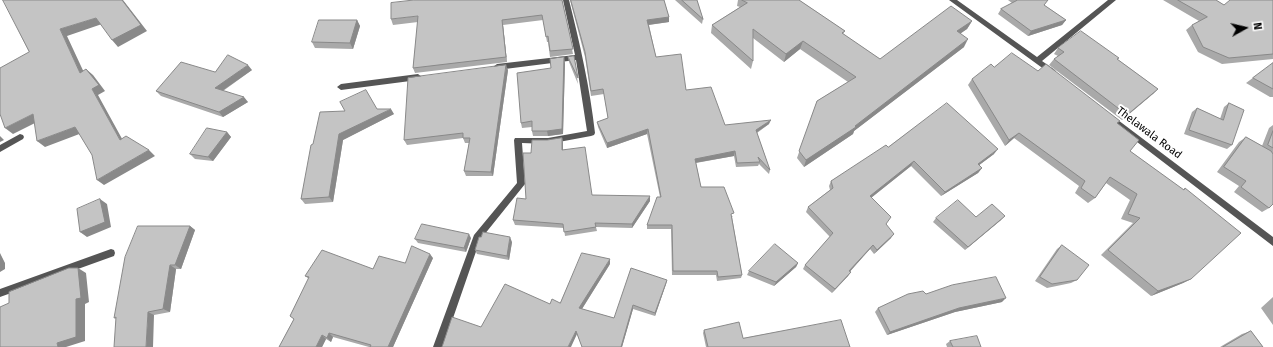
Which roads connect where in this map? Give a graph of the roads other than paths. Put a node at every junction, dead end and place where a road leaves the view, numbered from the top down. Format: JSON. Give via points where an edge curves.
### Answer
{"nodes":[{"id":1,"x":566,"y":0,"type":"edge"},
{"id":2,"x":952,"y":0,"type":"edge"},
{"id":3,"x":1113,"y":0,"type":"edge"},
{"id":4,"x":580,"y":57,"type":"junction"},
{"id":5,"x":1037,"y":61,"type":"junction"},
{"id":6,"x":487,"y":69,"type":"edge"},
{"id":7,"x":1056,"y":75,"type":"edge"},
{"id":8,"x":426,"y":76,"type":"edge"},
{"id":9,"x":341,"y":87,"type":"dead end"},
{"id":10,"x":1106,"y":113,"type":"edge"},
{"id":11,"x":20,"y":136,"type":"dead end"},
{"id":12,"x":0,"y":149,"type":"edge"},
{"id":13,"x":1273,"y":242,"type":"edge"},
{"id":14,"x":111,"y":253,"type":"dead end"},
{"id":15,"x":0,"y":293,"type":"edge"},
{"id":16,"x":438,"y":347,"type":"edge"}],
"edges":[{"from":1,"to":4,"type":"street"},
{"from":2,"to":5,"type":"street"},
{"from":3,"to":5,"type":"street"},
{"from":4,"to":6,"type":"street"},
{"from":4,"to":16,"type":"street","via":[[591,133],[548,141],[518,140],[521,184],[478,238]]},
{"from":5,"to":7,"type":"street"},
{"from":8,"to":9,"type":"street"},
{"from":10,"to":13,"type":"street","name":"Thelawala Road"},
{"from":11,"to":12,"type":"street"},
{"from":14,"to":15,"type":"street"}]}
